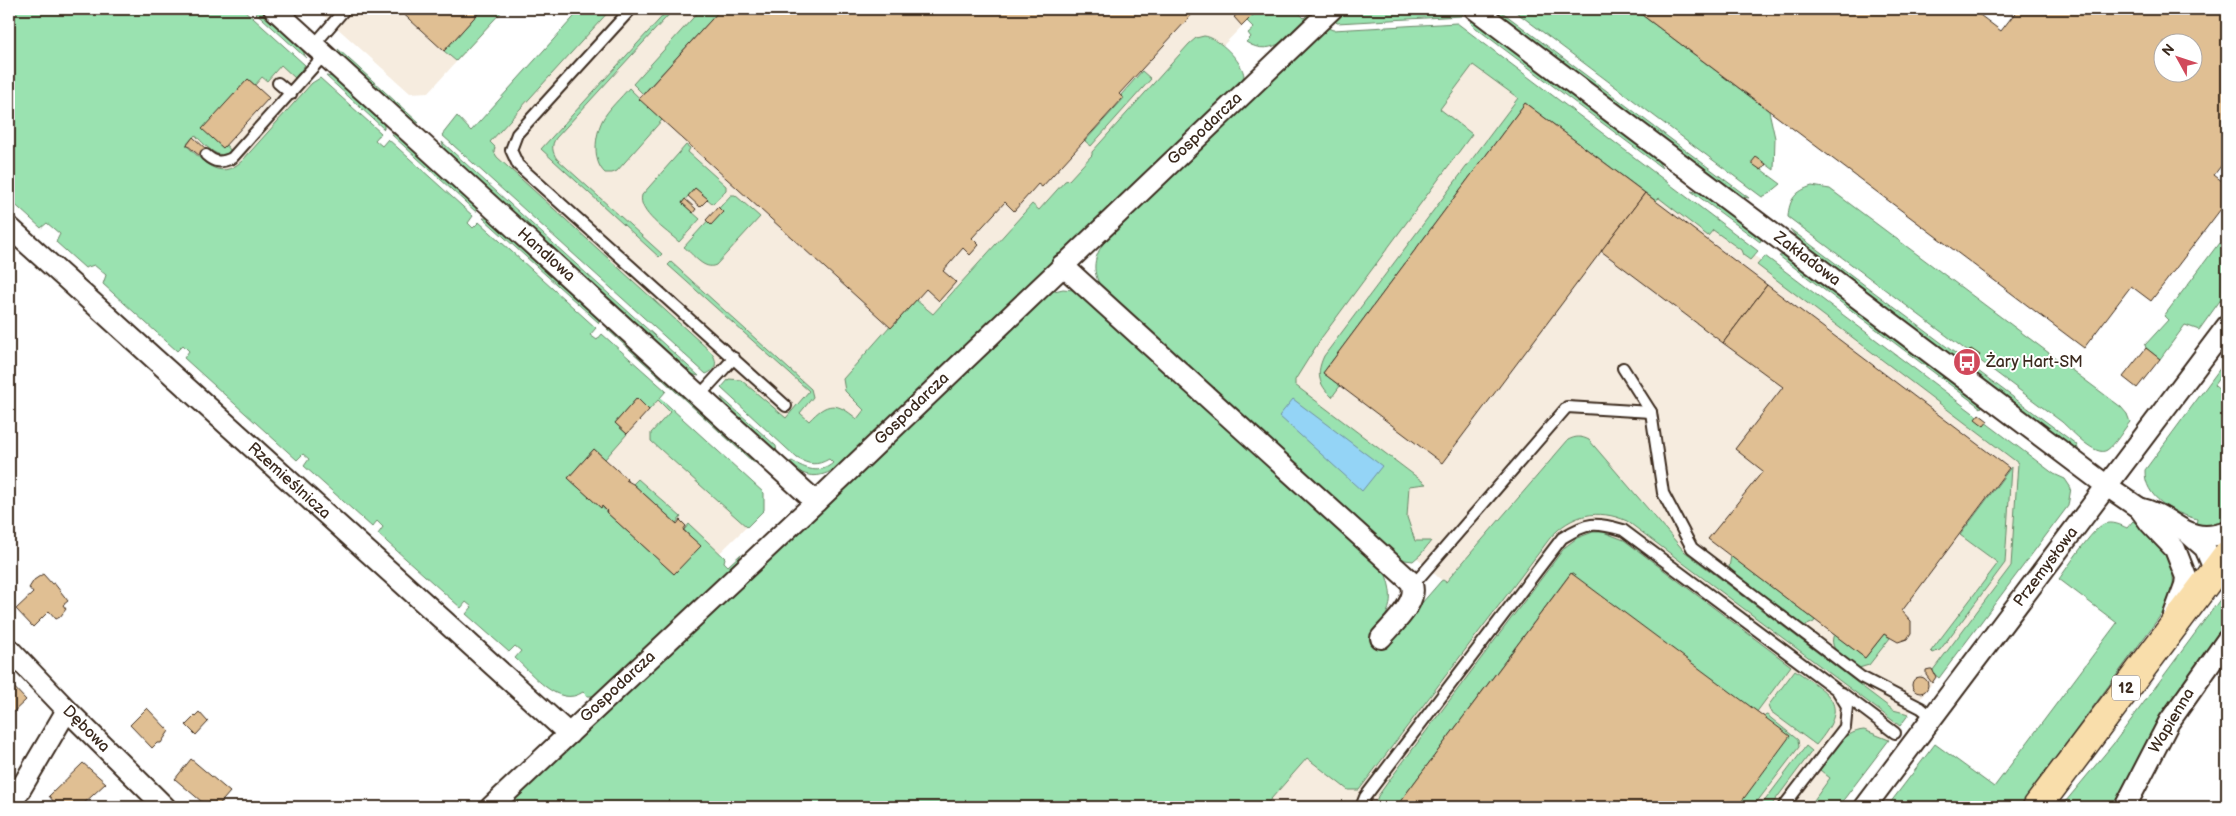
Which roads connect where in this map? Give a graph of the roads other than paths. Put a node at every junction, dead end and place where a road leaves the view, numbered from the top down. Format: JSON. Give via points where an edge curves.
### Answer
{"nodes":[{"id":1,"x":274,"y":9,"type":"edge"},
{"id":2,"x":345,"y":9,"type":"edge"},
{"id":3,"x":631,"y":9,"type":"edge"},
{"id":4,"x":1332,"y":9,"type":"edge"},
{"id":5,"x":1475,"y":9,"type":"edge"},
{"id":6,"x":320,"y":49,"type":"junction"},
{"id":7,"x":278,"y":83,"type":"dead end"},
{"id":8,"x":291,"y":94,"type":"junction"},
{"id":9,"x":206,"y":155,"type":"dead end"},
{"id":10,"x":9,"y":227,"type":"edge"},
{"id":11,"x":1062,"y":265,"type":"junction"},
{"id":12,"x":2227,"y":326,"type":"edge"},
{"id":13,"x":734,"y":358,"type":"junction"},
{"id":14,"x":1623,"y":368,"type":"dead end"},
{"id":15,"x":700,"y":396,"type":"junction"},
{"id":16,"x":786,"y":406,"type":"dead end"},
{"id":17,"x":1650,"y":412,"type":"junction"},
{"id":18,"x":2107,"y":486,"type":"junction"},
{"id":19,"x":816,"y":502,"type":"junction"},
{"id":20,"x":2139,"y":508,"type":"junction"},
{"id":21,"x":2227,"y":532,"type":"edge"},
{"id":22,"x":2189,"y":534,"type":"junction"},
{"id":23,"x":2174,"y":549,"type":"junction"},
{"id":24,"x":2221,"y":563,"type":"edge"},
{"id":25,"x":1413,"y":585,"type":"junction"},
{"id":26,"x":2166,"y":636,"type":"junction"},
{"id":27,"x":1381,"y":638,"type":"dead end"},
{"id":28,"x":2227,"y":640,"type":"edge"},
{"id":29,"x":9,"y":649,"type":"edge"},
{"id":30,"x":1837,"y":690,"type":"junction"},
{"id":31,"x":67,"y":710,"type":"junction"},
{"id":32,"x":1932,"y":718,"type":"junction"},
{"id":33,"x":1895,"y":733,"type":"dead end"},
{"id":34,"x":569,"y":734,"type":"junction"},
{"id":35,"x":10,"y":807,"type":"edge"},
{"id":36,"x":165,"y":807,"type":"edge"},
{"id":37,"x":491,"y":807,"type":"edge"},
{"id":38,"x":1361,"y":807,"type":"edge"},
{"id":39,"x":1783,"y":807,"type":"edge"},
{"id":40,"x":1865,"y":807,"type":"edge"},
{"id":41,"x":2037,"y":807,"type":"edge"},
{"id":42,"x":2125,"y":807,"type":"edge"}],
"edges":[{"from":1,"to":6,"type":"street","name":"Handlowa"},
{"from":2,"to":6,"type":"lane"},
{"from":3,"to":13,"type":"lane","via":[[517,134],[511,150],[518,165]]},
{"from":4,"to":11,"type":"street","name":"Gospodarcza"},
{"from":5,"to":18,"type":"street","name":"Zakładowa"},
{"from":6,"to":8,"type":"lane"},
{"from":6,"to":15,"type":"street","name":"Handlowa"},
{"from":7,"to":8,"type":"lane"},
{"from":8,"to":9,"type":"lane","via":[[232,158],[213,161]]},
{"from":10,"to":34,"type":"street","name":"Rzemieślnicza"},
{"from":11,"to":19,"type":"street","name":"Gospodarcza"},
{"from":11,"to":25,"type":"street"},
{"from":12,"to":18,"type":"street","name":"Przemysłowa"},
{"from":13,"to":15,"type":"lane"},
{"from":13,"to":16,"type":"lane"},
{"from":14,"to":17,"type":"lane"},
{"from":15,"to":19,"type":"street","name":"Handlowa"},
{"from":17,"to":25,"type":"lane","via":[[1567,407]]},
{"from":17,"to":32,"type":"lane","via":[[1664,493],[1692,548],[1861,677],[1921,708]]},
{"from":18,"to":20,"type":"street","name":"Zakładowa"},
{"from":18,"to":32,"type":"street","name":"Przemysłowa"},
{"from":19,"to":34,"type":"street","name":"Gospodarcza"},
{"from":20,"to":22,"type":"street","name":"Zakładowa","via":[[2156,514]]},
{"from":20,"to":23,"type":"street","name":"Zakładowa"},
{"from":21,"to":22,"type":"street","name":"Zakładowa","via":[[2210,536]]},
{"from":22,"to":24,"type":"street","name":"Zakładowa"},
{"from":23,"to":24,"type":"street","name":"Zakładowa","via":[[2195,564]]},
{"from":23,"to":26,"type":"street","name":"Zakładowa","via":[[2184,570],[2185,585]]},
{"from":24,"to":26,"type":"main road","number":"12"},
{"from":25,"to":27,"type":"street","via":[[1412,600]]},
{"from":26,"to":41,"type":"main road","number":"12"},
{"from":28,"to":42,"type":"street","name":"Wapienna","via":[[2169,722]]},
{"from":29,"to":31,"type":"street","name":"Dębowa"},
{"from":30,"to":33,"type":"lane"},
{"from":30,"to":38,"type":"lane","via":[[1623,530],[1601,524],[1582,526],[1562,538],[1365,797]]},
{"from":30,"to":39,"type":"lane","via":[[1847,706],[1845,727]]},
{"from":31,"to":35,"type":"street"},
{"from":31,"to":36,"type":"street","name":"Dębowa"},
{"from":32,"to":40,"type":"street","name":"Przemysłowa"},
{"from":34,"to":37,"type":"street","name":"Gospodarcza"}]}
